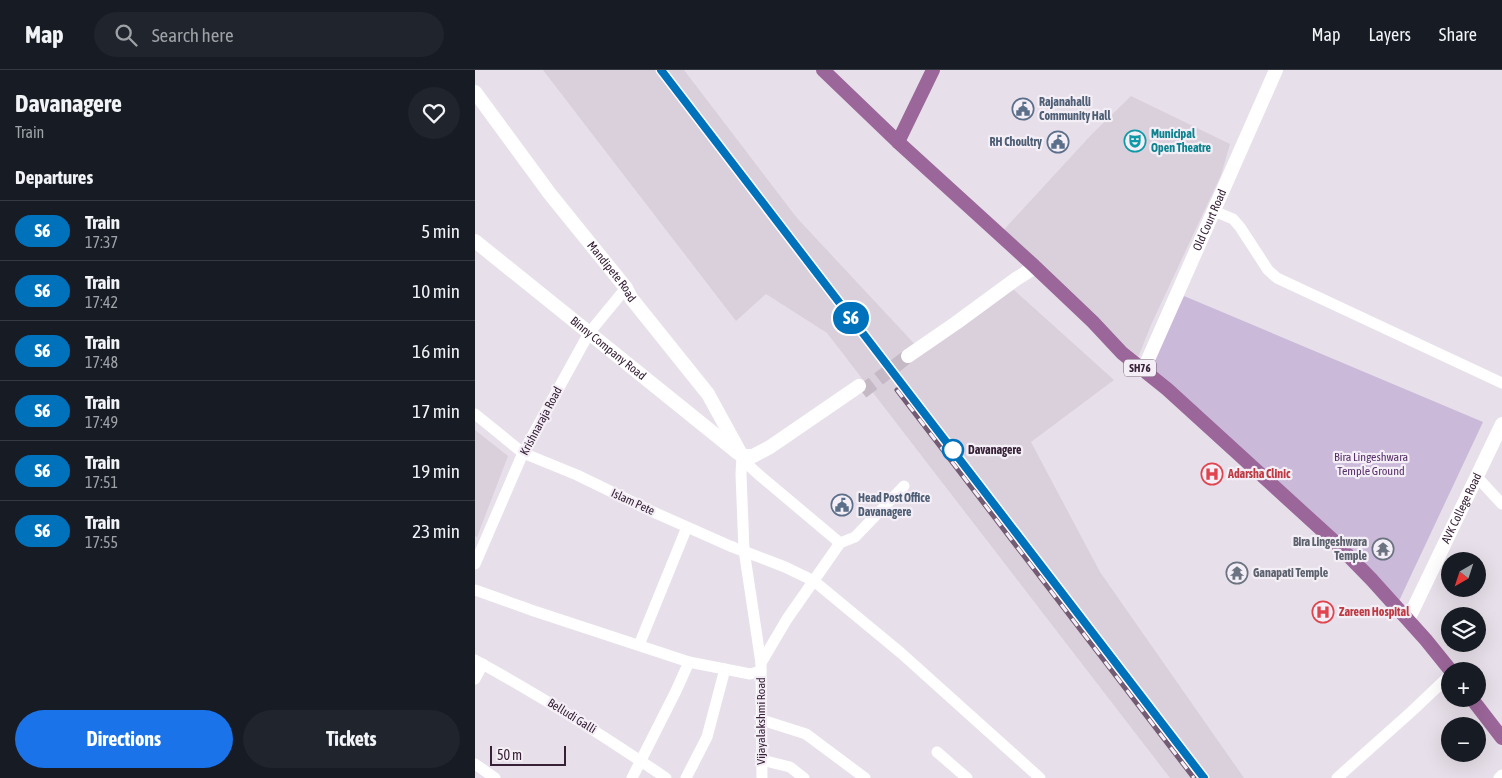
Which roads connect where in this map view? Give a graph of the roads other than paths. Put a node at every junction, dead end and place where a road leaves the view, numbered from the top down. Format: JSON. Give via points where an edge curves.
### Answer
{"nodes":[{"id":1,"x":823,"y":70,"type":"edge"},
{"id":2,"x":933,"y":70,"type":"edge"},
{"id":3,"x":1276,"y":70,"type":"edge"},
{"id":4,"x":475,"y":92,"type":"edge"},
{"id":5,"x":898,"y":142,"type":"junction"},
{"id":6,"x":1213,"y":211,"type":"junction"},
{"id":7,"x":475,"y":241,"type":"edge"},
{"id":8,"x":1034,"y":266,"type":"junction"},
{"id":9,"x":626,"y":288,"type":"junction"},
{"id":10,"x":589,"y":333,"type":"junction"},
{"id":11,"x":907,"y":354,"type":"tunnel mouth"},
{"id":12,"x":1143,"y":371,"type":"junction"},
{"id":13,"x":1502,"y":383,"type":"edge"},
{"id":14,"x":860,"y":389,"type":"tunnel mouth"},
{"id":15,"x":475,"y":414,"type":"edge"},
{"id":16,"x":1502,"y":424,"type":"edge"},
{"id":17,"x":523,"y":452,"type":"junction"},
{"id":18,"x":744,"y":459,"type":"junction"},
{"id":19,"x":1477,"y":477,"type":"junction"},
{"id":20,"x":904,"y":486,"type":"dead end"},
{"id":21,"x":1502,"y":504,"type":"edge"},
{"id":22,"x":687,"y":527,"type":"junction"},
{"id":23,"x":840,"y":543,"type":"junction"},
{"id":24,"x":744,"y":550,"type":"junction"},
{"id":25,"x":475,"y":564,"type":"edge"},
{"id":26,"x":814,"y":581,"type":"junction"},
{"id":27,"x":475,"y":590,"type":"edge"},
{"id":28,"x":1408,"y":620,"type":"junction"},
{"id":29,"x":639,"y":645,"type":"junction"},
{"id":30,"x":479,"y":662,"type":"edge"},
{"id":31,"x":689,"y":662,"type":"junction"},
{"id":32,"x":1441,"y":662,"type":"edge"},
{"id":33,"x":761,"y":667,"type":"junction"},
{"id":34,"x":725,"y":669,"type":"junction"},
{"id":35,"x":475,"y":679,"type":"edge"},
{"id":36,"x":1441,"y":682,"type":"edge"},
{"id":37,"x":1478,"y":707,"type":"edge"},
{"id":38,"x":762,"y":720,"type":"junction"},
{"id":39,"x":1502,"y":738,"type":"edge"},
{"id":40,"x":937,"y":752,"type":"dead end"},
{"id":41,"x":762,"y":760,"type":"junction"},
{"id":42,"x":641,"y":761,"type":"junction"},
{"id":43,"x":475,"y":764,"type":"edge"},
{"id":44,"x":1502,"y":776,"type":"edge"},
{"id":45,"x":495,"y":778,"type":"edge"},
{"id":46,"x":632,"y":778,"type":"edge"},
{"id":47,"x":666,"y":778,"type":"edge"},
{"id":48,"x":686,"y":778,"type":"edge"},
{"id":49,"x":762,"y":778,"type":"edge"},
{"id":50,"x":804,"y":778,"type":"edge"},
{"id":51,"x":865,"y":778,"type":"edge"},
{"id":52,"x":967,"y":778,"type":"edge"},
{"id":53,"x":1040,"y":778,"type":"edge"},
{"id":54,"x":1337,"y":778,"type":"edge"},
{"id":55,"x":1499,"y":778,"type":"edge"}],
"edges":[{"from":1,"to":5,"type":"main road","number":"SH76"},
{"from":2,"to":5,"type":"main road"},
{"from":3,"to":6,"type":"main road","name":"Old Court Road"},
{"from":4,"to":9,"type":"main road","name":"Mandipete Road","via":[[550,194]]},
{"from":5,"to":8,"type":"main road","number":"SH76"},
{"from":6,"to":12,"type":"main road","name":"Old Court Road"},
{"from":6,"to":13,"type":"street","via":[[1233,219],[1277,278]]},
{"from":7,"to":10,"type":"main road","name":"Binny Company Road"},
{"from":8,"to":11,"type":"main road","via":[[1012,276]]},
{"from":8,"to":12,"type":"main road","number":"SH76"},
{"from":9,"to":10,"type":"street","name":"Krishnaraja Road"},
{"from":9,"to":18,"type":"main road","name":"Mandipete Road","via":[[708,394]]},
{"from":10,"to":17,"type":"street","name":"Krishnaraja Road"},
{"from":10,"to":18,"type":"main road","name":"Binny Company Road"},
{"from":12,"to":28,"type":"main road","number":"SH76","via":[[1335,542]]},
{"from":14,"to":18,"type":"main road","via":[[770,447]]},
{"from":15,"to":17,"type":"street","name":"Islam Pete"},
{"from":16,"to":19,"type":"main road","name":"AVK College Road"},
{"from":17,"to":22,"type":"street","name":"Islam Pete"},
{"from":17,"to":25,"type":"street","name":"Krishnaraja Road"},
{"from":18,"to":23,"type":"street"},
{"from":18,"to":24,"type":"street","name":"Vijayalakshmi Road","via":[[741,474]]},
{"from":19,"to":21,"type":"street"},
{"from":19,"to":28,"type":"main road","name":"AVK College Road"},
{"from":20,"to":23,"type":"street","via":[[855,537]]},
{"from":22,"to":24,"type":"street","name":"Islam Pete"},
{"from":22,"to":29,"type":"street"},
{"from":23,"to":26,"type":"street"},
{"from":24,"to":26,"type":"street","name":"Islam Pete"},
{"from":24,"to":33,"type":"street","name":"Vijayalakshmi Road"},
{"from":26,"to":33,"type":"street","via":[[787,619]]},
{"from":26,"to":53,"type":"street","name":"Islam Pete","via":[[901,653]]},
{"from":27,"to":29,"type":"street"},
{"from":28,"to":32,"type":"main road","number":"SH76"},
{"from":29,"to":31,"type":"street"},
{"from":30,"to":35,"type":"street"},
{"from":30,"to":42,"type":"street","name":"Belludi Galli","via":[[520,684]]},
{"from":31,"to":34,"type":"street"},
{"from":31,"to":42,"type":"street"},
{"from":33,"to":34,"type":"street","via":[[750,674]]},
{"from":33,"to":38,"type":"street","name":"Vijayalakshmi Road"},
{"from":34,"to":48,"type":"street","via":[[707,737]]},
{"from":36,"to":54,"type":"street"},
{"from":37,"to":39,"type":"main road"},
{"from":38,"to":41,"type":"street","name":"Vijayalakshmi Road"},
{"from":38,"to":51,"type":"street","via":[[806,734]]},
{"from":40,"to":52,"type":"street"},
{"from":41,"to":49,"type":"street","name":"Vijayalakshmi Road"},
{"from":41,"to":50,"type":"street","via":[[789,767]]},
{"from":42,"to":46,"type":"street"},
{"from":42,"to":47,"type":"street","name":"Belludi Galli"},
{"from":43,"to":45,"type":"street"},
{"from":44,"to":55,"type":"street"}]}
